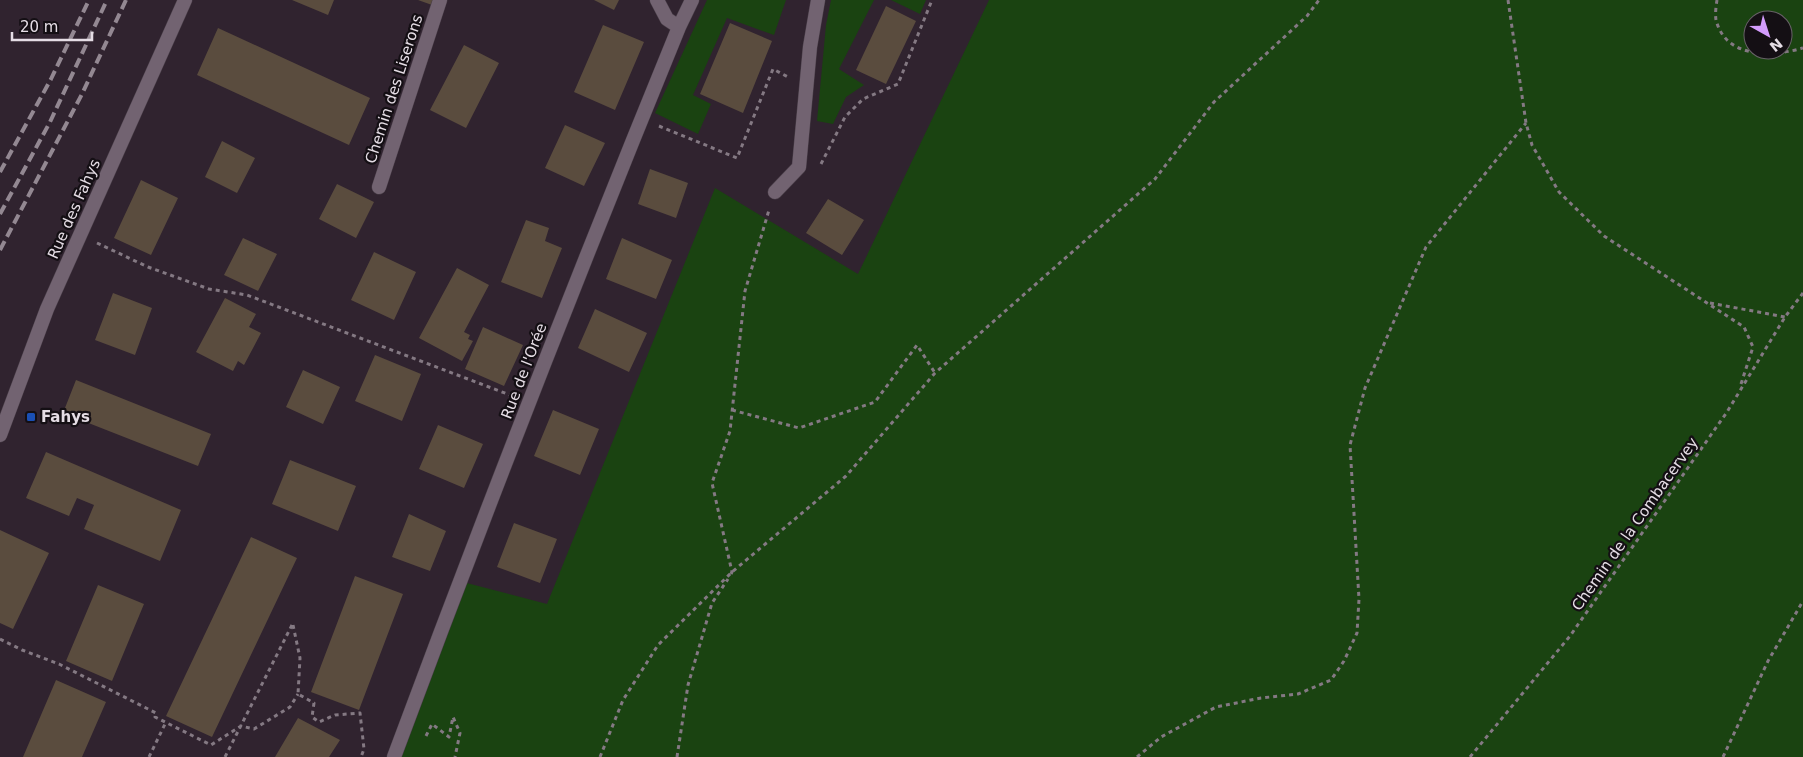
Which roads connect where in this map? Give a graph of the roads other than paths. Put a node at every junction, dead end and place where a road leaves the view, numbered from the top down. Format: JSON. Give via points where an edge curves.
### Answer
{"nodes":[{"id":1,"x":185,"y":0,"type":"edge"},
{"id":2,"x":440,"y":0,"type":"edge"},
{"id":3,"x":657,"y":0,"type":"edge"},
{"id":4,"x":692,"y":0,"type":"edge"},
{"id":5,"x":818,"y":0,"type":"edge"},
{"id":6,"x":679,"y":27,"type":"junction"},
{"id":7,"x":379,"y":187,"type":"dead end"},
{"id":8,"x":774,"y":192,"type":"road end"},
{"id":9,"x":0,"y":435,"type":"edge"},
{"id":10,"x":394,"y":757,"type":"edge"}],
"edges":[{"from":1,"to":9,"type":"street","name":"Rue des Fahys","via":[[54,293]]},
{"from":2,"to":7,"type":"street","name":"Chemin des Liserons"},
{"from":3,"to":6,"type":"street","via":[[667,19]]},
{"from":4,"to":6,"type":"street","name":"Rue de l'Orée"},
{"from":5,"to":8,"type":"street","via":[[810,47],[799,167]]},
{"from":6,"to":10,"type":"street","name":"Rue de l'Orée","via":[[459,581]]}]}
